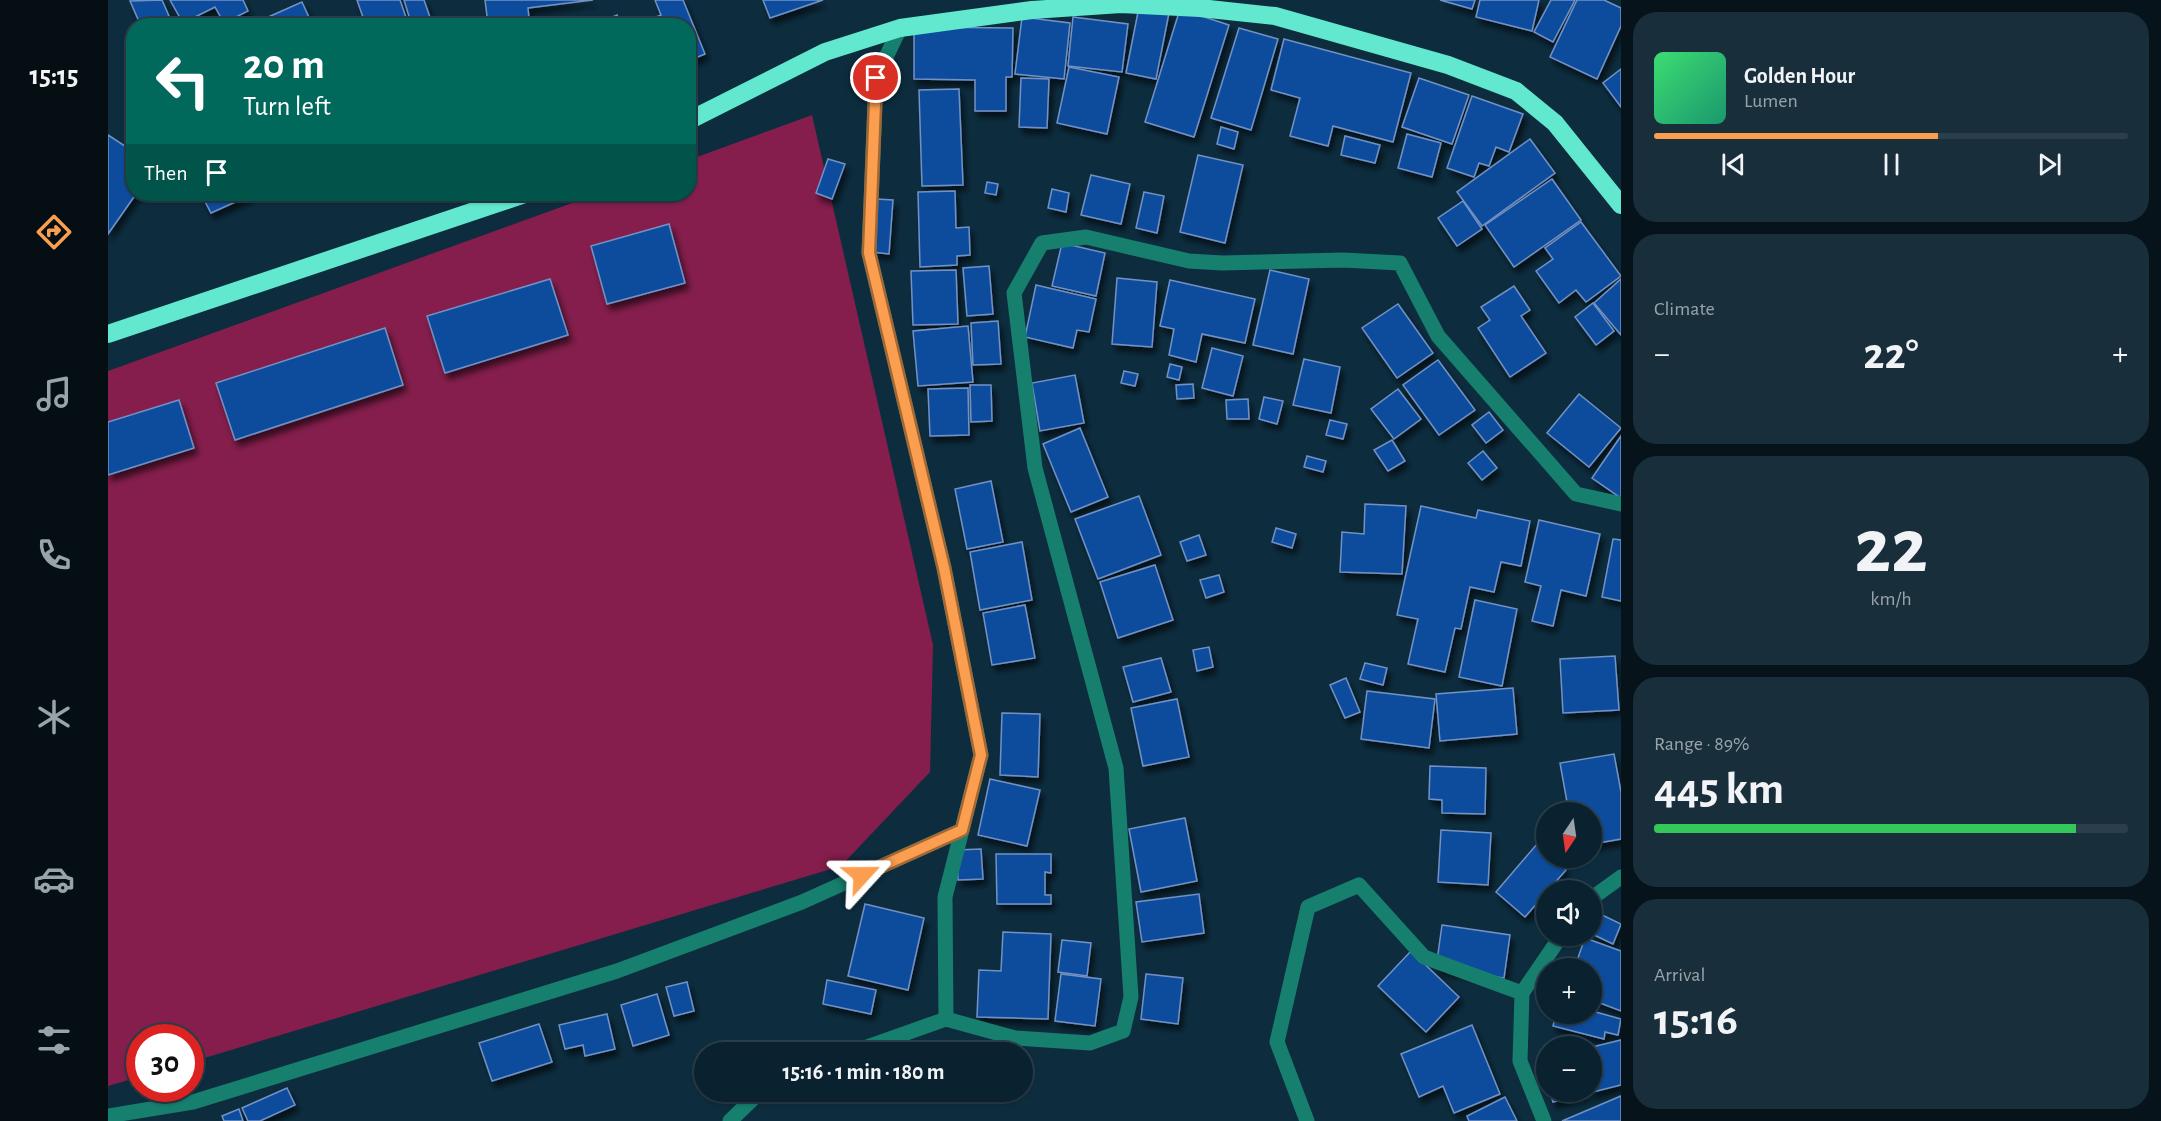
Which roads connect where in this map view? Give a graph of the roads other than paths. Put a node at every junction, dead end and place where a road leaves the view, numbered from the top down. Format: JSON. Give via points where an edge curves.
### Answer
{"nodes":[{"id":1,"x":900,"y":28,"type":"junction"},
{"id":2,"x":696,"y":117,"type":"edge"},
{"id":3,"x":504,"y":201,"type":"edge"},
{"id":4,"x":1621,"y":205,"type":"edge"},
{"id":5,"x":108,"y":334,"type":"edge"},
{"id":6,"x":1621,"y":504,"type":"edge"},
{"id":7,"x":962,"y":830,"type":"junction"},
{"id":8,"x":1621,"y":877,"type":"edge"},
{"id":9,"x":1602,"y":891,"type":"edge"},
{"id":10,"x":1554,"y":946,"type":"edge"},
{"id":11,"x":1521,"y":993,"type":"junction"},
{"id":12,"x":946,"y":1019,"type":"junction"},
{"id":13,"x":881,"y":1042,"type":"edge"},
{"id":14,"x":750,"y":1102,"type":"edge"},
{"id":15,"x":108,"y":1116,"type":"edge"},
{"id":16,"x":730,"y":1121,"type":"edge"},
{"id":17,"x":1307,"y":1121,"type":"edge"},
{"id":18,"x":1544,"y":1121,"type":"edge"}],
"edges":[{"from":1,"to":2,"type":"highway","via":[[825,52]]},
{"from":1,"to":4,"type":"highway","via":[[1032,10],[1121,4],[1275,16],[1448,65],[1516,91],[1555,123]]},
{"from":1,"to":7,"type":"street","via":[[876,78],[869,253],[944,568],[981,755]]},
{"from":3,"to":5,"type":"highway"},
{"from":6,"to":12,"type":"street","via":[[1575,494],[1438,336],[1400,263],[1222,263],[1189,261],[1086,237],[1042,243],[1014,293],[1015,305],[1035,468],[1116,768],[1131,997],[1123,1030],[1090,1043],[1015,1038]]},
{"from":7,"to":12,"type":"street","via":[[945,897]]},
{"from":7,"to":15,"type":"street","via":[[802,902],[617,971],[193,1102]]},
{"from":8,"to":9,"type":"street"},
{"from":10,"to":11,"type":"street"},
{"from":11,"to":17,"type":"street","via":[[1424,957],[1359,885],[1308,908],[1277,1042]]},
{"from":11,"to":18,"type":"street","via":[[1520,1061]]},
{"from":12,"to":13,"type":"street"},
{"from":14,"to":16,"type":"street"}]}
